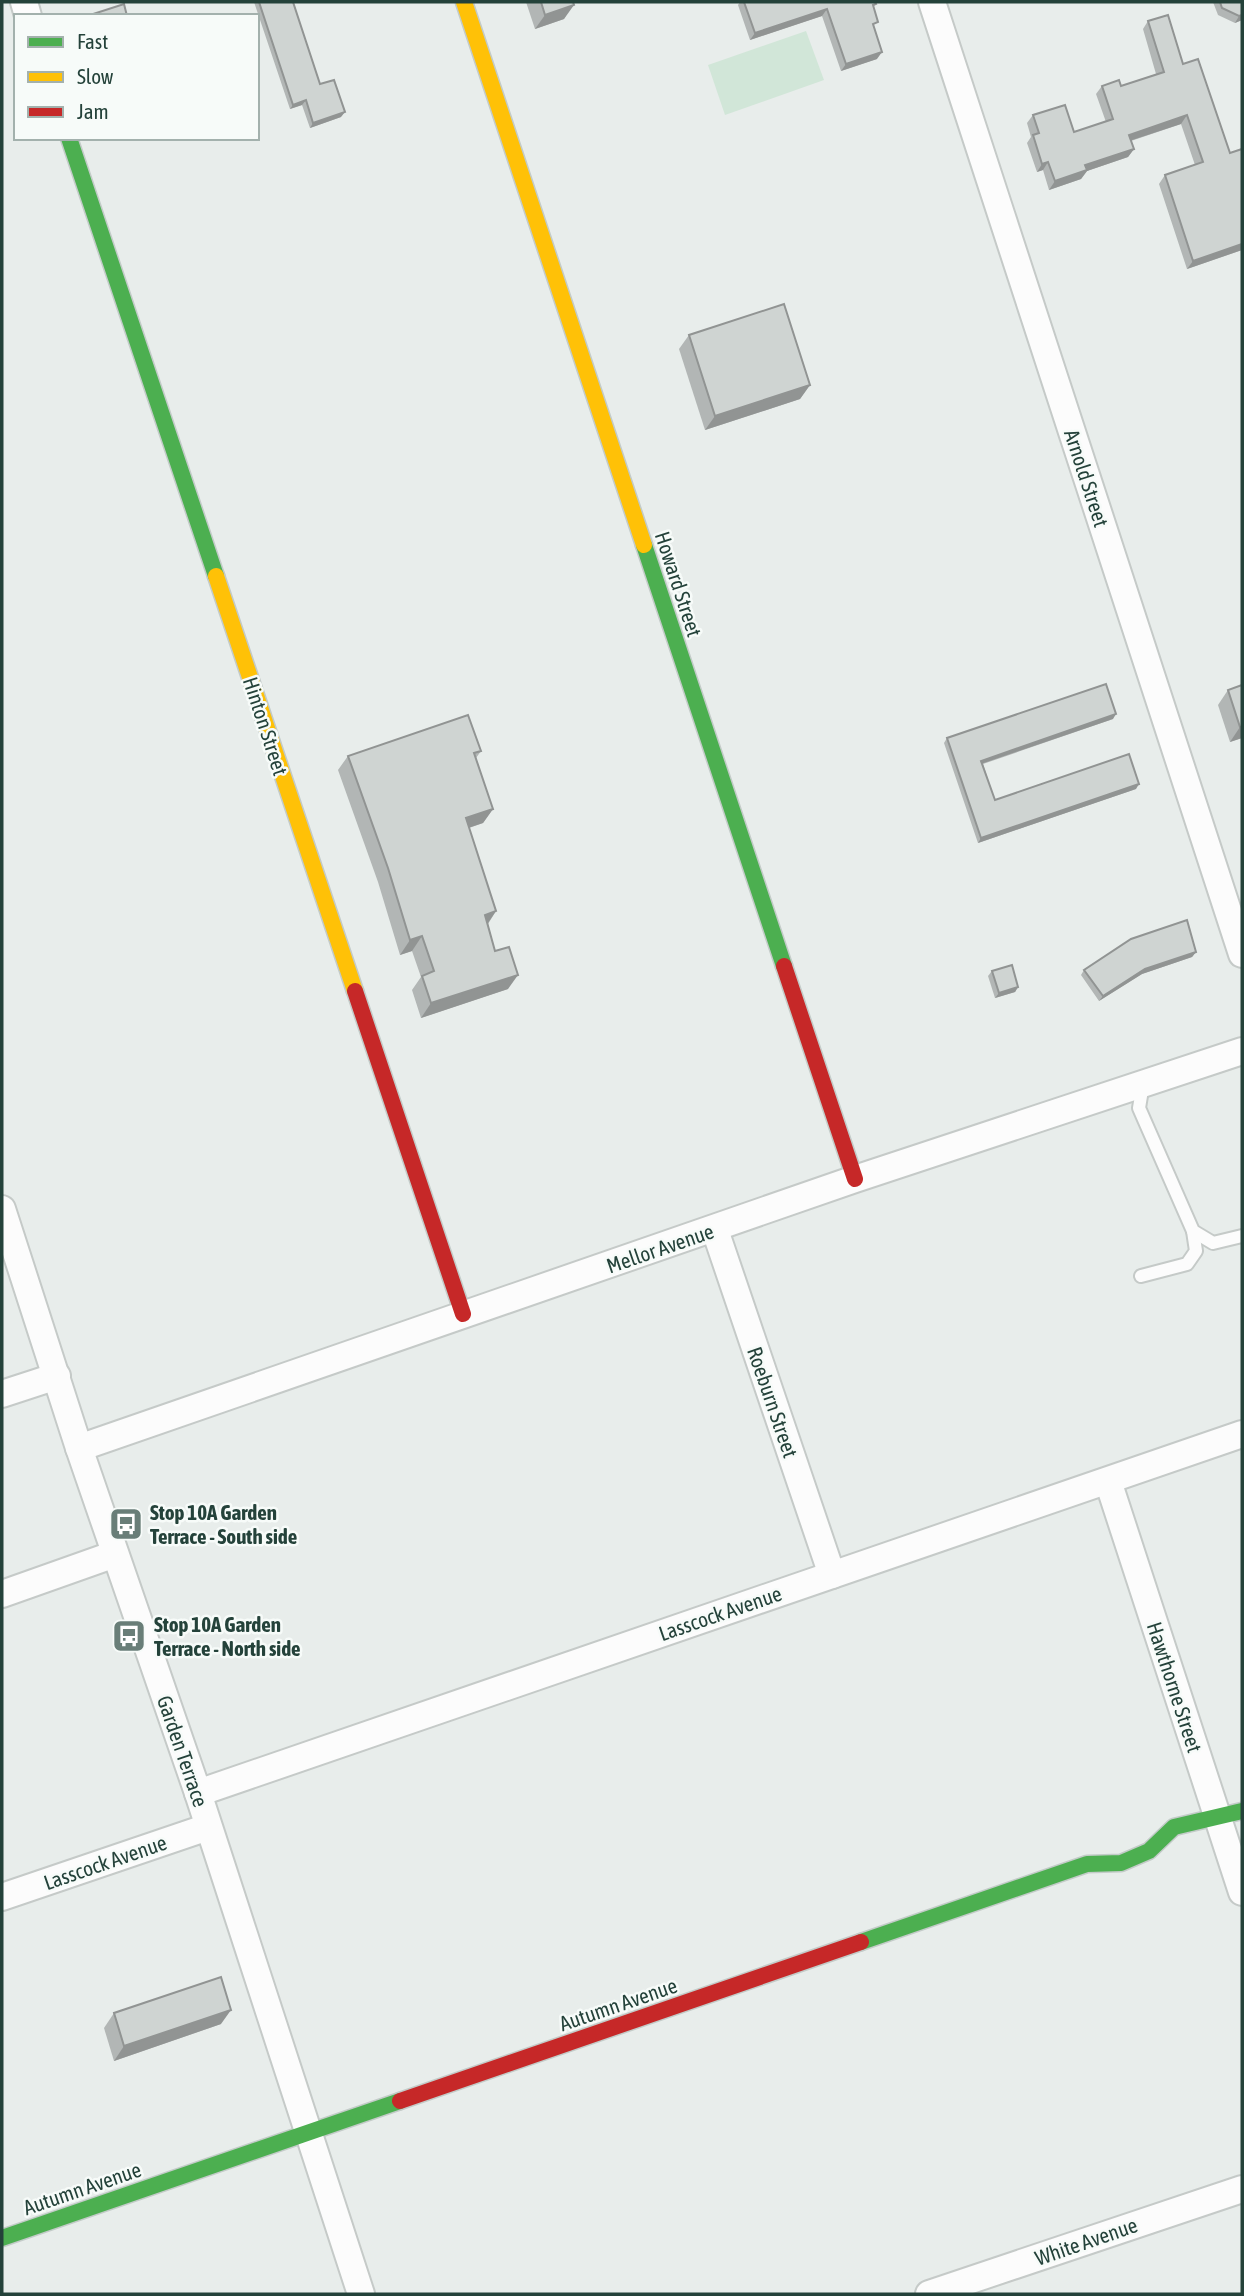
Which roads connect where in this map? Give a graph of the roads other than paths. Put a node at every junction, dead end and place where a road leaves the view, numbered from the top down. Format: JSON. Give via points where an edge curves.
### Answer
{"nodes":[{"id":1,"x":464,"y":2,"type":"edge"},
{"id":2,"x":932,"y":2,"type":"edge"},
{"id":3,"x":70,"y":140,"type":"edge"},
{"id":4,"x":1242,"y":954,"type":"edge"},
{"id":5,"x":1242,"y":1051,"type":"edge"},
{"id":6,"x":1144,"y":1083,"type":"junction"},
{"id":7,"x":855,"y":1179,"type":"junction"},
{"id":8,"x":2,"y":1209,"type":"edge"},
{"id":9,"x":715,"y":1230,"type":"junction"},
{"id":10,"x":1193,"y":1231,"type":"junction"},
{"id":11,"x":1242,"y":1236,"type":"edge"},
{"id":12,"x":1141,"y":1276,"type":"dead end"},
{"id":13,"x":463,"y":1314,"type":"junction"},
{"id":14,"x":57,"y":1376,"type":"junction"},
{"id":15,"x":2,"y":1394,"type":"edge"},
{"id":16,"x":1242,"y":1434,"type":"edge"},
{"id":17,"x":79,"y":1448,"type":"junction"},
{"id":18,"x":1108,"y":1481,"type":"junction"},
{"id":19,"x":116,"y":1553,"type":"junction"},
{"id":20,"x":832,"y":1574,"type":"junction"},
{"id":21,"x":2,"y":1594,"type":"edge"},
{"id":22,"x":198,"y":1793,"type":"junction"},
{"id":23,"x":1230,"y":1815,"type":"edge"},
{"id":24,"x":208,"y":1827,"type":"junction"},
{"id":25,"x":1242,"y":1892,"type":"edge"},
{"id":26,"x":2,"y":1897,"type":"edge"},
{"id":27,"x":307,"y":2133,"type":"junction"},
{"id":28,"x":1242,"y":2189,"type":"edge"},
{"id":29,"x":2,"y":2238,"type":"edge"},
{"id":30,"x":944,"y":2292,"type":"edge"},
{"id":31,"x":361,"y":2294,"type":"edge"}],
"edges":[{"from":1,"to":7,"type":"street","name":"Howard Street"},
{"from":2,"to":4,"type":"street","name":"Arnold Street"},
{"from":3,"to":13,"type":"street","name":"Hinton Street"},
{"from":5,"to":6,"type":"street","name":"Mellor Avenue"},
{"from":6,"to":7,"type":"street","name":"Mellor Avenue"},
{"from":6,"to":10,"type":"lane","via":[[1139,1108]]},
{"from":7,"to":9,"type":"street","name":"Mellor Avenue"},
{"from":8,"to":14,"type":"street","name":"Garden Terrace"},
{"from":9,"to":13,"type":"street","name":"Mellor Avenue"},
{"from":9,"to":20,"type":"street","name":"Roeburn Street"},
{"from":10,"to":11,"type":"lane","via":[[1213,1243]]},
{"from":10,"to":12,"type":"lane","via":[[1196,1251],[1187,1264]]},
{"from":13,"to":17,"type":"street","name":"Mellor Avenue"},
{"from":14,"to":15,"type":"street"},
{"from":14,"to":17,"type":"street","name":"Garden Terrace"},
{"from":16,"to":18,"type":"street","name":"Lasscock Avenue"},
{"from":17,"to":19,"type":"street","name":"Garden Terrace"},
{"from":18,"to":20,"type":"street","name":"Lasscock Avenue"},
{"from":18,"to":23,"type":"street","name":"Hawthorne Street"},
{"from":19,"to":21,"type":"street"},
{"from":19,"to":22,"type":"street","name":"Garden Terrace"},
{"from":20,"to":22,"type":"street","name":"Lasscock Avenue"},
{"from":22,"to":24,"type":"street","name":"Garden Terrace"},
{"from":23,"to":25,"type":"street","name":"Hawthorne Street"},
{"from":23,"to":27,"type":"street","name":"Autumn Avenue","via":[[1174,1827],[1149,1851],[1121,1863],[1087,1864]]},
{"from":24,"to":26,"type":"street","name":"Lasscock Avenue"},
{"from":24,"to":27,"type":"street","name":"Garden Terrace"},
{"from":27,"to":29,"type":"street","name":"Autumn Avenue"},
{"from":27,"to":31,"type":"street","name":"Garden Terrace"},
{"from":28,"to":30,"type":"street","name":"White Avenue"}]}
